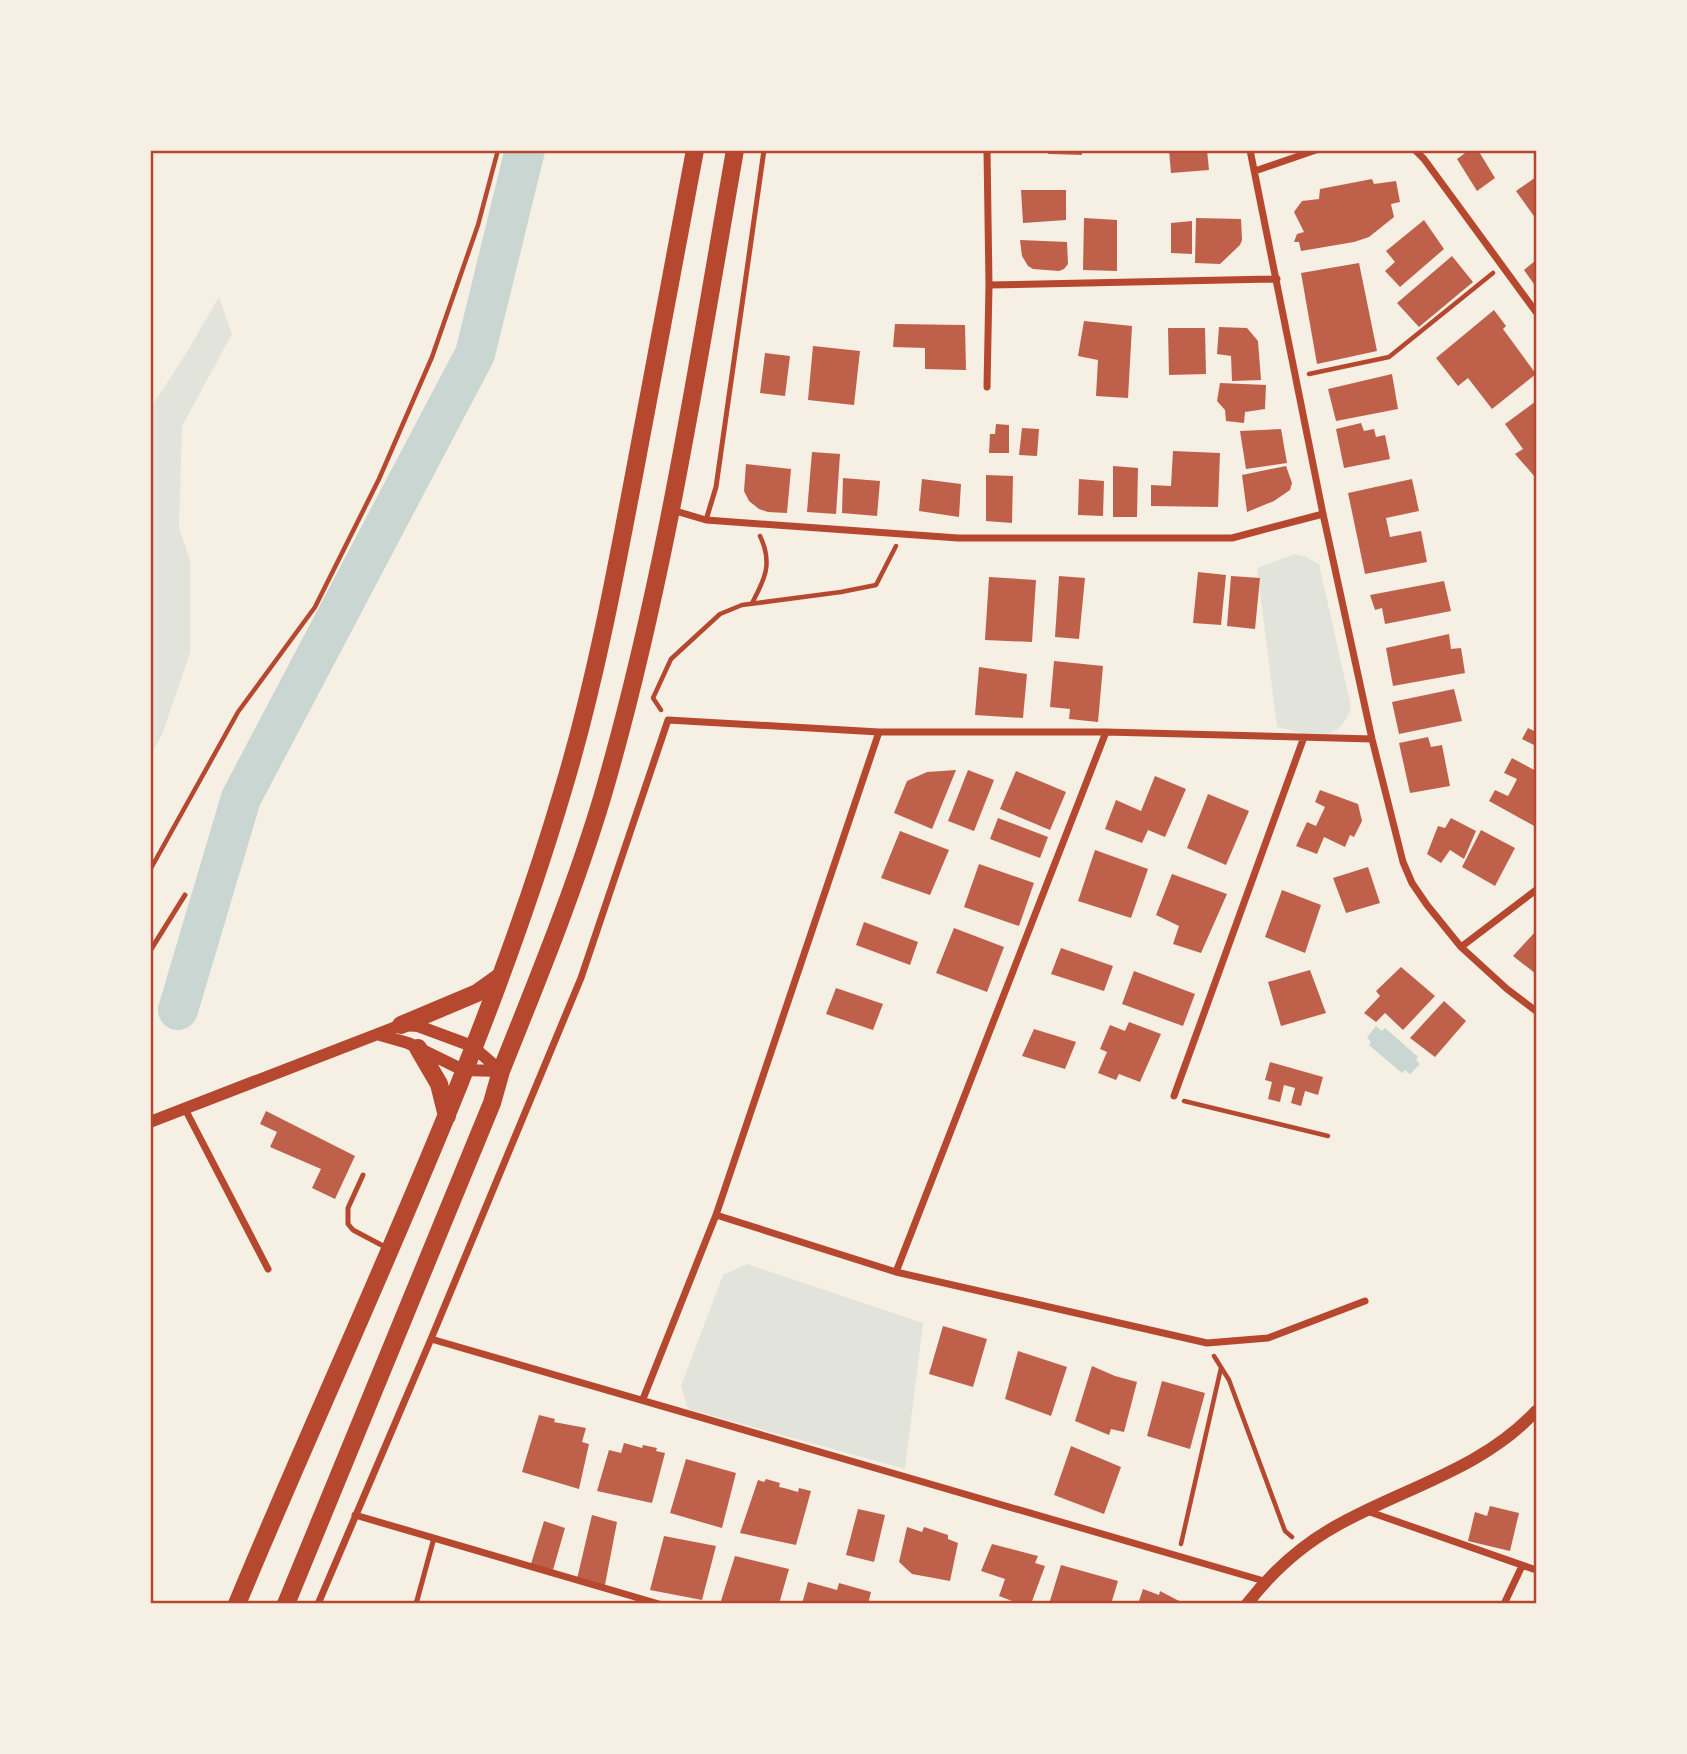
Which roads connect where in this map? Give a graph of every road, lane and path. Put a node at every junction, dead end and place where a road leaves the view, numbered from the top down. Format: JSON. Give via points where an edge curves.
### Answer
{"nodes":[{"id":1,"x":498,"y":150,"type":"edge"},
{"id":2,"x":695,"y":150,"type":"edge"},
{"id":3,"x":735,"y":150,"type":"edge"},
{"id":4,"x":764,"y":150,"type":"edge"},
{"id":5,"x":987,"y":150,"type":"edge"},
{"id":6,"x":1250,"y":150,"type":"edge"},
{"id":7,"x":1316,"y":150,"type":"edge"},
{"id":8,"x":1415,"y":150,"type":"edge"},
{"id":9,"x":1255,"y":171,"type":"junction"},
{"id":10,"x":1503,"y":266,"type":"junction"},
{"id":11,"x":1277,"y":279,"type":"junction"},
{"id":12,"x":989,"y":285,"type":"junction"},
{"id":13,"x":1536,"y":312,"type":"edge"},
{"id":14,"x":1295,"y":377,"type":"junction"},
{"id":15,"x":987,"y":387,"type":"dead end"},
{"id":16,"x":672,"y":510,"type":"junction"},
{"id":17,"x":1323,"y":514,"type":"junction"},
{"id":18,"x":706,"y":520,"type":"junction"},
{"id":19,"x":753,"y":523,"type":"junction"},
{"id":20,"x":902,"y":534,"type":"junction"},
{"id":21,"x":752,"y":603,"type":"junction"},
{"id":22,"x":668,"y":720,"type":"junction"},
{"id":23,"x":879,"y":732,"type":"junction"},
{"id":24,"x":1106,"y":732,"type":"junction"},
{"id":25,"x":1304,"y":737,"type":"junction"},
{"id":26,"x":1372,"y":739,"type":"junction"},
{"id":27,"x":150,"y":870,"type":"edge"},
{"id":28,"x":1536,"y":890,"type":"edge"},
{"id":29,"x":185,"y":895,"type":"dead end"},
{"id":30,"x":1461,"y":947,"type":"junction"},
{"id":31,"x":150,"y":951,"type":"edge"},
{"id":32,"x":499,"y":977,"type":"junction"},
{"id":33,"x":1536,"y":1011,"type":"edge"},
{"id":34,"x":401,"y":1025,"type":"junction"},
{"id":35,"x":378,"y":1035,"type":"junction"},
{"id":36,"x":472,"y":1046,"type":"junction"},
{"id":37,"x":418,"y":1048,"type":"junction"},
{"id":38,"x":463,"y":1070,"type":"junction"},
{"id":39,"x":501,"y":1071,"type":"junction"},
{"id":40,"x":1174,"y":1096,"type":"joint"},
{"id":41,"x":185,"y":1109,"type":"junction"},
{"id":42,"x":447,"y":1116,"type":"junction"},
{"id":43,"x":150,"y":1122,"type":"edge"},
{"id":44,"x":1328,"y":1136,"type":"dead end"},
{"id":45,"x":363,"y":1175,"type":"dead end"},
{"id":46,"x":716,"y":1215,"type":"junction"},
{"id":47,"x":391,"y":1250,"type":"junction"},
{"id":48,"x":268,"y":1269,"type":"dead end"},
{"id":49,"x":896,"y":1272,"type":"junction"},
{"id":50,"x":1365,"y":1301,"type":"dead end"},
{"id":51,"x":431,"y":1339,"type":"junction"},
{"id":52,"x":1207,"y":1343,"type":"junction"},
{"id":53,"x":1221,"y":1367,"type":"junction"},
{"id":54,"x":643,"y":1399,"type":"junction"},
{"id":55,"x":1536,"y":1411,"type":"edge"},
{"id":56,"x":1367,"y":1511,"type":"junction"},
{"id":57,"x":355,"y":1515,"type":"junction"},
{"id":58,"x":434,"y":1538,"type":"junction"},
{"id":59,"x":1303,"y":1548,"type":"junction"},
{"id":60,"x":1178,"y":1556,"type":"junction"},
{"id":61,"x":1522,"y":1566,"type":"junction"},
{"id":62,"x":1536,"y":1570,"type":"edge"},
{"id":63,"x":1264,"y":1581,"type":"junction"},
{"id":64,"x":237,"y":1604,"type":"edge"},
{"id":65,"x":286,"y":1604,"type":"edge"},
{"id":66,"x":318,"y":1604,"type":"edge"},
{"id":67,"x":416,"y":1604,"type":"edge"},
{"id":68,"x":659,"y":1604,"type":"edge"},
{"id":69,"x":1247,"y":1604,"type":"edge"},
{"id":70,"x":1504,"y":1604,"type":"edge"}],
"edges":[{"from":1,"to":27,"type":"path","via":[[478,225],[432,357],[379,479],[315,607],[238,712]]},
{"from":2,"to":32,"type":"main road","via":[[603,638],[564,788]]},
{"from":3,"to":16,"type":"main road"},
{"from":4,"to":18,"type":"lane","via":[[716,487]]},
{"from":5,"to":12,"type":"street"},
{"from":6,"to":9,"type":"street"},
{"from":7,"to":9,"type":"street"},
{"from":8,"to":10,"type":"street"},
{"from":9,"to":11,"type":"street"},
{"from":10,"to":13,"type":"street"},
{"from":10,"to":14,"type":"path","via":[[1389,357]]},
{"from":11,"to":12,"type":"street"},
{"from":11,"to":14,"type":"street"},
{"from":12,"to":15,"type":"street"},
{"from":14,"to":17,"type":"street"},
{"from":16,"to":18,"type":"street"},
{"from":16,"to":39,"type":"main road","via":[[602,797],[576,878]]},
{"from":17,"to":20,"type":"street","via":[[1233,538]]},
{"from":17,"to":26,"type":"street"},
{"from":18,"to":19,"type":"street"},
{"from":19,"to":20,"type":"street"},
{"from":19,"to":21,"type":"path","via":[[766,550],[766,577]]},
{"from":20,"to":21,"type":"path","via":[[876,585]]},
{"from":21,"to":22,"type":"path","via":[[720,614],[671,659],[653,698]]},
{"from":22,"to":23,"type":"street"},
{"from":22,"to":51,"type":"street","via":[[581,978]]},
{"from":23,"to":24,"type":"street"},
{"from":23,"to":46,"type":"street"},
{"from":24,"to":25,"type":"street"},
{"from":24,"to":49,"type":"street"},
{"from":25,"to":26,"type":"street"},
{"from":25,"to":40,"type":"street"},
{"from":26,"to":30,"type":"street","via":[[1403,862],[1427,905]]},
{"from":28,"to":30,"type":"street"},
{"from":29,"to":31,"type":"lane"},
{"from":30,"to":33,"type":"street"},
{"from":32,"to":34,"type":"main road","via":[[477,993]]},
{"from":32,"to":36,"type":"main road"},
{"from":34,"to":35,"type":"street"},
{"from":34,"to":36,"type":"street","via":[[418,1026]]},
{"from":35,"to":37,"type":"street"},
{"from":35,"to":41,"type":"street"},
{"from":36,"to":38,"type":"main road"},
{"from":36,"to":39,"type":"street"},
{"from":37,"to":38,"type":"street"},
{"from":37,"to":42,"type":"main road","via":[[439,1084]]},
{"from":38,"to":39,"type":"street"},
{"from":38,"to":42,"type":"main road"},
{"from":39,"to":65,"type":"main road","via":[[492,1103]]},
{"from":40,"to":44,"type":"path"},
{"from":41,"to":43,"type":"street"},
{"from":41,"to":48,"type":"street"},
{"from":42,"to":47,"type":"main road"},
{"from":45,"to":47,"type":"lane","via":[[348,1208],[348,1224]]},
{"from":46,"to":49,"type":"street"},
{"from":46,"to":54,"type":"street"},
{"from":47,"to":64,"type":"main road"},
{"from":49,"to":52,"type":"street"},
{"from":50,"to":52,"type":"street","via":[[1268,1338]]},
{"from":51,"to":54,"type":"street"},
{"from":51,"to":57,"type":"street"},
{"from":52,"to":53,"type":"path"},
{"from":53,"to":59,"type":"path","via":[[1285,1531]]},
{"from":53,"to":60,"type":"path"},
{"from":54,"to":60,"type":"street"},
{"from":55,"to":56,"type":"street","via":[[1491,1449]]},
{"from":56,"to":59,"type":"street"},
{"from":56,"to":61,"type":"street"},
{"from":57,"to":58,"type":"street"},
{"from":57,"to":66,"type":"street"},
{"from":58,"to":67,"type":"lane"},
{"from":58,"to":68,"type":"street"},
{"from":59,"to":63,"type":"street"},
{"from":60,"to":63,"type":"street"},
{"from":61,"to":62,"type":"street"},
{"from":61,"to":70,"type":"street"},
{"from":63,"to":69,"type":"street"}]}
